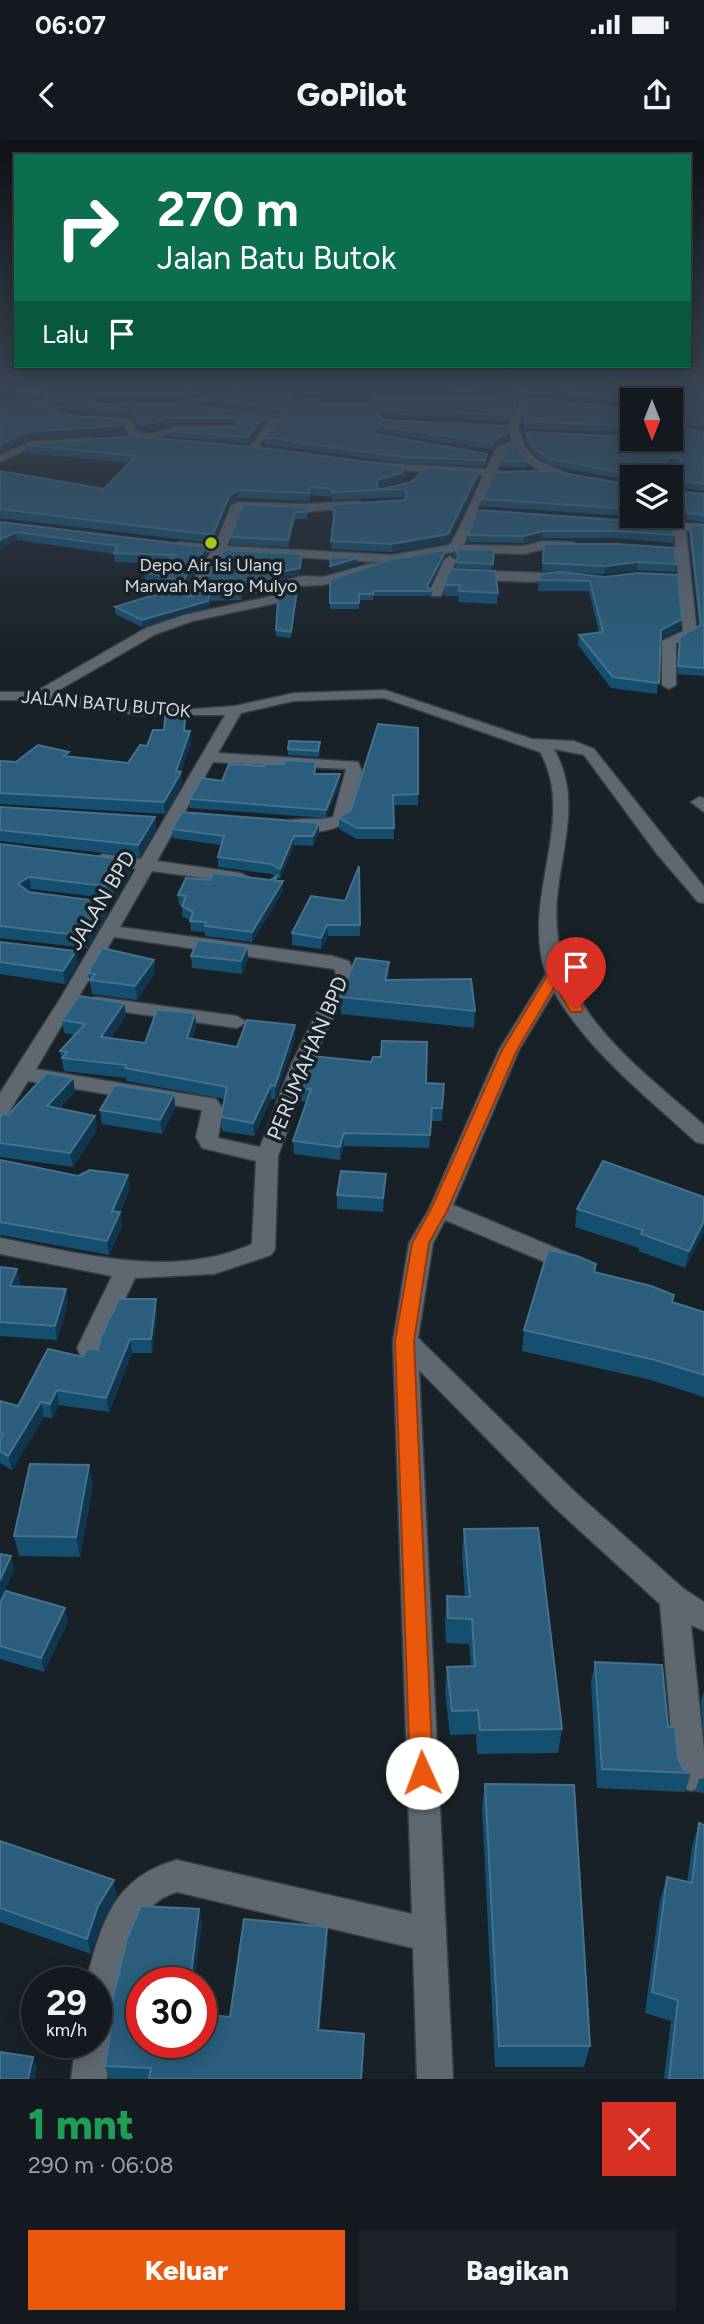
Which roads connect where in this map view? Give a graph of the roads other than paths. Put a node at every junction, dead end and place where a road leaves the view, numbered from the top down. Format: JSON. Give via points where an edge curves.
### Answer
{"nodes":[{"id":1,"x":416,"y":476,"type":"edge"},
{"id":2,"x":488,"y":476,"type":"edge"},
{"id":3,"x":566,"y":476,"type":"edge"},
{"id":4,"x":582,"y":480,"type":"edge"},
{"id":5,"x":406,"y":485,"type":"edge"},
{"id":6,"x":373,"y":502,"type":"edge"},
{"id":7,"x":470,"y":511,"type":"junction"},
{"id":8,"x":484,"y":512,"type":"edge"},
{"id":9,"x":680,"y":528,"type":"edge"},
{"id":10,"x":683,"y":528,"type":"edge"},
{"id":11,"x":704,"y":528,"type":"edge"},
{"id":12,"x":163,"y":543,"type":"edge"},
{"id":13,"x":586,"y":547,"type":"edge"},
{"id":14,"x":454,"y":548,"type":"junction"},
{"id":15,"x":219,"y":550,"type":"junction"},
{"id":16,"x":392,"y":559,"type":"junction"},
{"id":17,"x":444,"y":573,"type":"junction"},
{"id":18,"x":584,"y":579,"type":"edge"},
{"id":19,"x":436,"y":593,"type":"dead end"},
{"id":20,"x":189,"y":597,"type":"edge"},
{"id":21,"x":697,"y":628,"type":"edge"},
{"id":22,"x":670,"y":685,"type":"dead end"},
{"id":23,"x":0,"y":696,"type":"edge"},
{"id":24,"x":38,"y":696,"type":"junction"},
{"id":25,"x":235,"y":710,"type":"junction"},
{"id":26,"x":526,"y":742,"type":"junction"},
{"id":27,"x":209,"y":757,"type":"junction"},
{"id":28,"x":181,"y":817,"type":"junction"},
{"id":29,"x":146,"y":820,"type":"edge"},
{"id":30,"x":281,"y":823,"type":"edge"},
{"id":31,"x":83,"y":856,"type":"edge"},
{"id":32,"x":149,"y":865,"type":"junction"},
{"id":33,"x":257,"y":880,"type":"edge"},
{"id":34,"x":704,"y":898,"type":"edge"},
{"id":35,"x":108,"y":931,"type":"junction"},
{"id":36,"x":556,"y":974,"type":"junction"},
{"id":37,"x":70,"y":999,"type":"junction"},
{"id":38,"x":237,"y":1022,"type":"dead end"},
{"id":39,"x":24,"y":1074,"type":"junction"},
{"id":40,"x":0,"y":1110,"type":"edge"},
{"id":41,"x":704,"y":1137,"type":"edge"},
{"id":42,"x":267,"y":1156,"type":"junction"},
{"id":43,"x":440,"y":1209,"type":"junction"},
{"id":44,"x":0,"y":1246,"type":"edge"},
{"id":45,"x":127,"y":1270,"type":"junction"},
{"id":46,"x":591,"y":1272,"type":"edge"},
{"id":47,"x":405,"y":1341,"type":"junction"},
{"id":48,"x":89,"y":1348,"type":"edge"},
{"id":49,"x":674,"y":1598,"type":"junction"},
{"id":50,"x":704,"y":1618,"type":"edge"},
{"id":51,"x":691,"y":1776,"type":"edge"},
{"id":52,"x":428,"y":1935,"type":"junction"},
{"id":53,"x":106,"y":1967,"type":"edge"},
{"id":54,"x":92,"y":2058,"type":"edge"},
{"id":55,"x":89,"y":2079,"type":"edge"},
{"id":56,"x":435,"y":2079,"type":"edge"}],
"edges":[{"from":1,"to":5,"type":"street"},
{"from":2,"to":7,"type":"street"},
{"from":3,"to":4,"type":"street"},
{"from":6,"to":15,"type":"street","via":[[317,507],[238,505]]},
{"from":7,"to":8,"type":"street"},
{"from":7,"to":14,"type":"street","via":[[461,541]]},
{"from":9,"to":21,"type":"street","via":[[675,549],[677,578]]},
{"from":10,"to":11,"type":"street"},
{"from":12,"to":15,"type":"street"},
{"from":13,"to":14,"type":"street"},
{"from":14,"to":16,"type":"street"},
{"from":14,"to":17,"type":"street"},
{"from":15,"to":16,"type":"street"},
{"from":15,"to":20,"type":"street"},
{"from":16,"to":24,"type":"street","via":[[323,581],[291,583],[272,600],[152,631]]},
{"from":17,"to":18,"type":"street"},
{"from":17,"to":19,"type":"street"},
{"from":21,"to":22,"type":"street","via":[[669,641]]},
{"from":23,"to":24,"type":"street","name":"JALAN BATU BUTOK"},
{"from":24,"to":25,"type":"street","name":"JALAN BATU BUTOK","via":[[138,710]]},
{"from":25,"to":26,"type":"street","name":"JALAN BATU BUTOK","via":[[294,696],[385,694]]},
{"from":25,"to":27,"type":"street","name":"JALAN BPD"},
{"from":26,"to":34,"type":"street","via":[[574,746],[589,752]]},
{"from":26,"to":36,"type":"street","name":"JALAN BATU BUTOK","via":[[547,749],[561,775],[562,812],[547,906]]},
{"from":27,"to":28,"type":"street","name":"JALAN BPD"},
{"from":27,"to":30,"type":"street","via":[[352,765],[340,820],[320,827]]},
{"from":28,"to":29,"type":"street"},
{"from":28,"to":32,"type":"street","name":"JALAN BPD"},
{"from":31,"to":32,"type":"street"},
{"from":32,"to":33,"type":"street"},
{"from":32,"to":35,"type":"street","name":"JALAN BPD","via":[[115,907]]},
{"from":35,"to":37,"type":"street","name":"JALAN BPD","via":[[86,956]]},
{"from":35,"to":42,"type":"street","name":"PERUMAHAN BPD","via":[[342,965],[345,973],[301,1065]]},
{"from":36,"to":41,"type":"street","name":"JALAN BATU BUTOK","via":[[576,1009],[621,1061]]},
{"from":36,"to":43,"type":"street","via":[[509,1050]]},
{"from":37,"to":38,"type":"street"},
{"from":37,"to":39,"type":"street","name":"JALAN BPD"},
{"from":39,"to":40,"type":"street","name":"JALAN BPD"},
{"from":39,"to":42,"type":"street","via":[[209,1104],[213,1108],[209,1143]]},
{"from":42,"to":45,"type":"street","name":"PERUMAHAN BPD","via":[[263,1249],[225,1264]]},
{"from":43,"to":46,"type":"street"},
{"from":43,"to":47,"type":"street","via":[[421,1243]]},
{"from":44,"to":45,"type":"street"},
{"from":45,"to":48,"type":"street"},
{"from":47,"to":49,"type":"street","via":[[565,1500]]},
{"from":47,"to":52,"type":"street"},
{"from":49,"to":50,"type":"street"},
{"from":49,"to":51,"type":"street"},
{"from":52,"to":53,"type":"street","via":[[165,1876],[139,1895]]},
{"from":52,"to":56,"type":"street"},
{"from":54,"to":55,"type":"street"}]}
